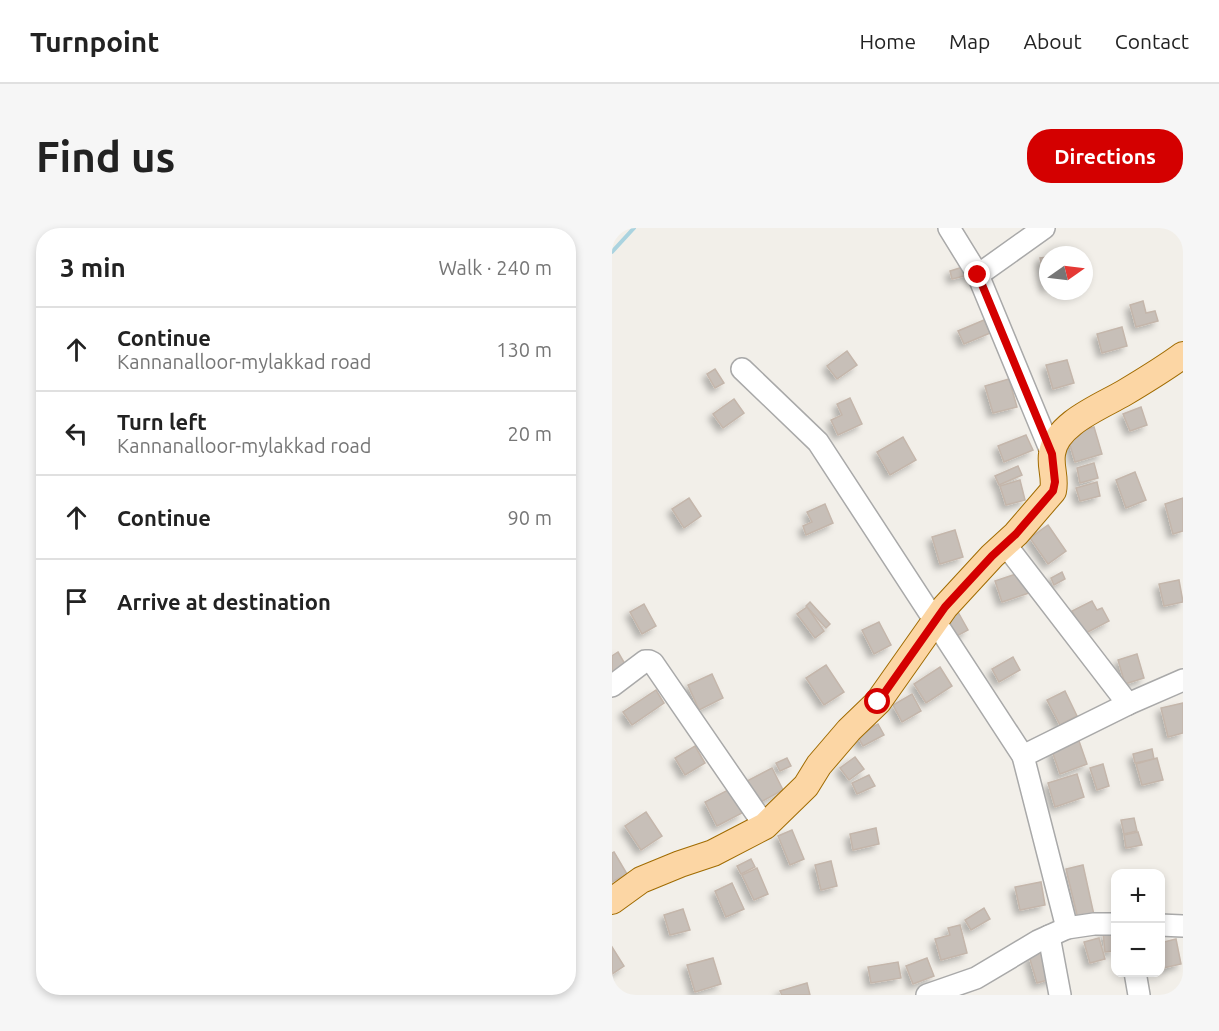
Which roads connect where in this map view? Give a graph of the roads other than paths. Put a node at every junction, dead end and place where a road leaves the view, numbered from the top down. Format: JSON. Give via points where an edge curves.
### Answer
{"nodes":[{"id":1,"x":949,"y":228,"type":"edge"},
{"id":2,"x":1044,"y":228,"type":"edge"},
{"id":3,"x":978,"y":275,"type":"junction"},
{"id":4,"x":1183,"y":355,"type":"edge"},
{"id":5,"x":742,"y":369,"type":"dead end"},
{"id":6,"x":1052,"y":454,"type":"junction"},
{"id":7,"x":1005,"y":544,"type":"junction"},
{"id":8,"x":935,"y":621,"type":"junction"},
{"id":9,"x":1183,"y":680,"type":"edge"},
{"id":10,"x":612,"y":686,"type":"edge"},
{"id":11,"x":1128,"y":704,"type":"junction"},
{"id":12,"x":1023,"y":756,"type":"junction"},
{"id":13,"x":765,"y":826,"type":"junction"},
{"id":14,"x":612,"y":901,"type":"edge"},
{"id":15,"x":1111,"y":924,"type":"edge"},
{"id":16,"x":1165,"y":925,"type":"edge"},
{"id":17,"x":1183,"y":926,"type":"edge"},
{"id":18,"x":1058,"y":932,"type":"junction"},
{"id":19,"x":1136,"y":977,"type":"edge"},
{"id":20,"x":927,"y":995,"type":"edge"},
{"id":21,"x":1060,"y":995,"type":"edge"},
{"id":22,"x":1139,"y":995,"type":"edge"}],
"edges":[{"from":1,"to":3,"type":"street"},
{"from":2,"to":3,"type":"street"},
{"from":3,"to":6,"type":"street"},
{"from":4,"to":6,"type":"main road","via":[[1080,417],[1067,428]]},
{"from":5,"to":8,"type":"street","via":[[818,442]]},
{"from":6,"to":7,"type":"main road","via":[[1053,491]]},
{"from":7,"to":8,"type":"main road"},
{"from":7,"to":11,"type":"street"},
{"from":8,"to":12,"type":"street"},
{"from":8,"to":13,"type":"main road","via":[[878,702],[849,730],[806,786]]},
{"from":9,"to":11,"type":"street"},
{"from":10,"to":13,"type":"street","via":[[645,661],[653,663]]},
{"from":11,"to":12,"type":"street"},
{"from":12,"to":18,"type":"street"},
{"from":13,"to":14,"type":"main road","via":[[713,853],[641,880]]},
{"from":15,"to":18,"type":"street"},
{"from":16,"to":17,"type":"street"},
{"from":18,"to":20,"type":"street","via":[[976,978]]},
{"from":18,"to":21,"type":"street"},
{"from":19,"to":22,"type":"street"}]}
